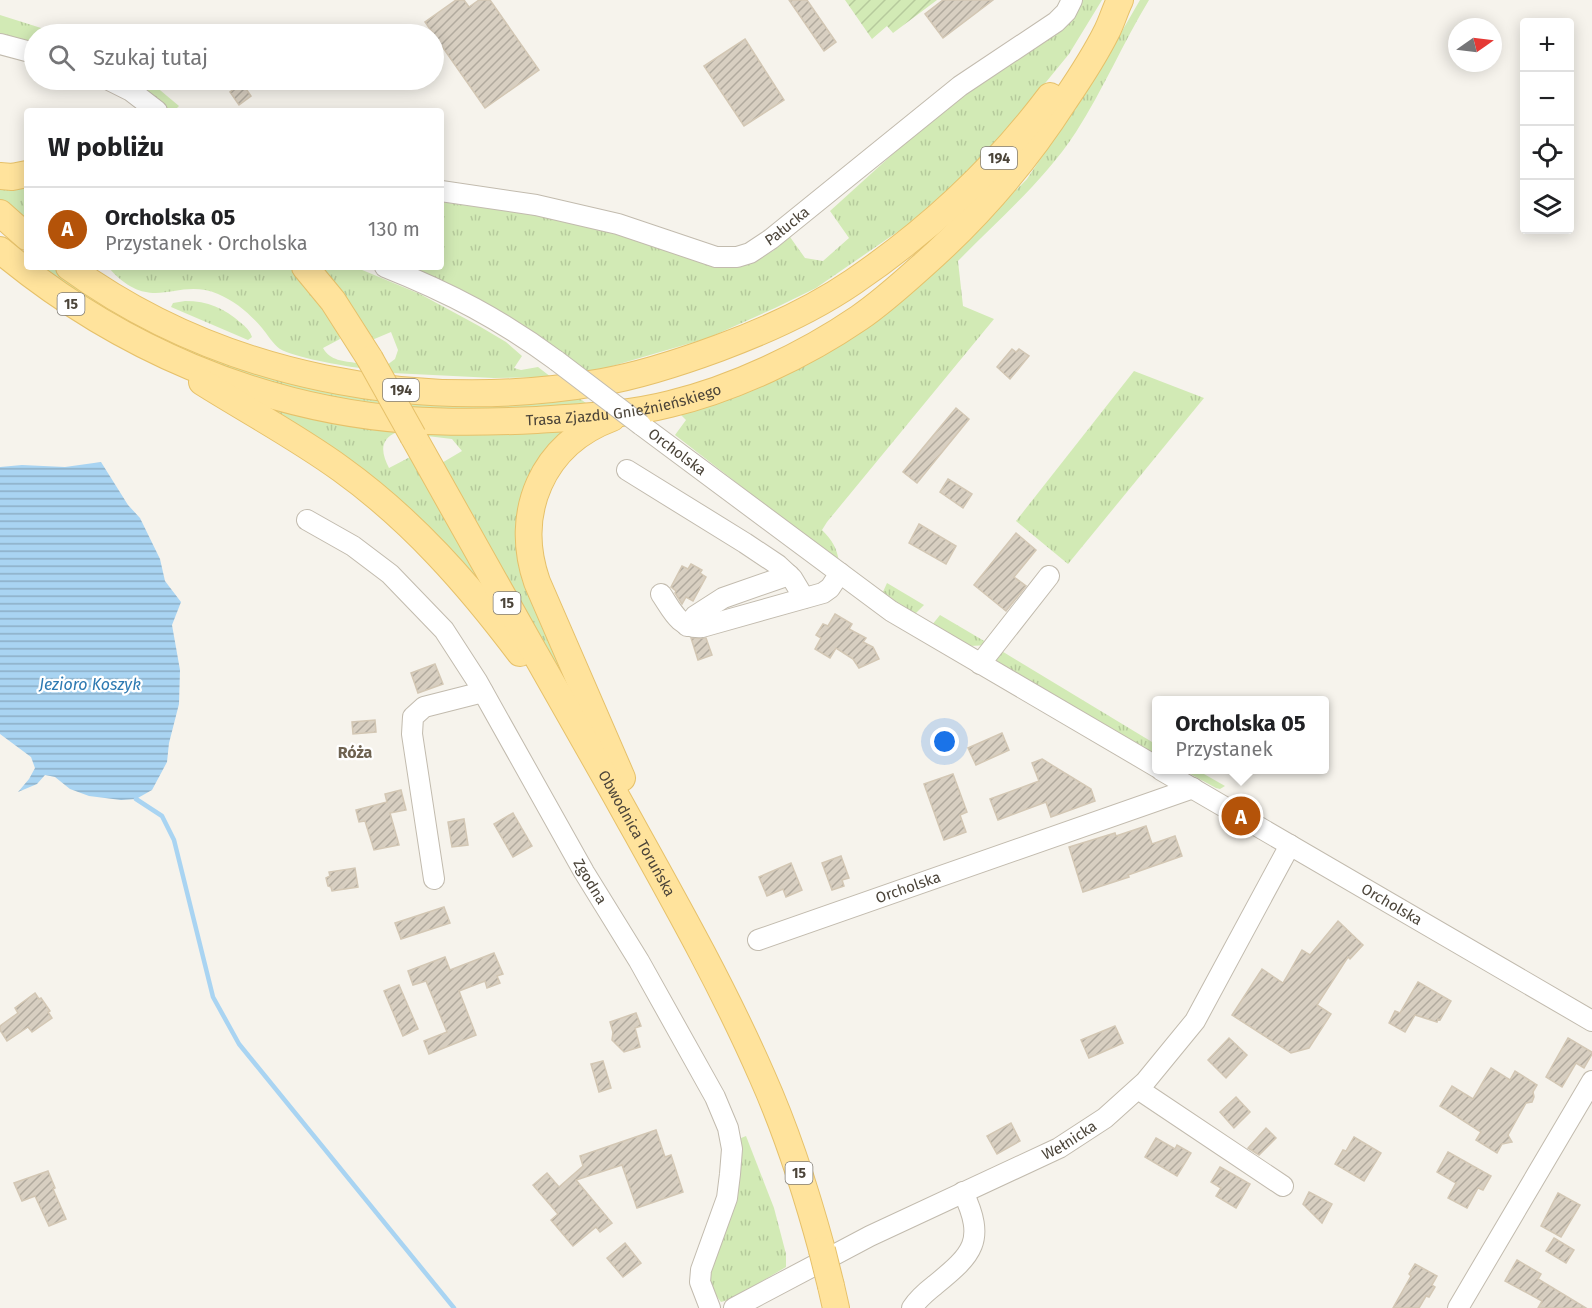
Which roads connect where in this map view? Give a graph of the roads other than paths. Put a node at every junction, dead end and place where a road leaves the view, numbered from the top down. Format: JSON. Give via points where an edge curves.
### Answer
{"nodes":[{"id":1,"x":1072,"y":0,"type":"edge"},
{"id":2,"x":1119,"y":2,"type":"edge"},
{"id":3,"x":0,"y":44,"type":"edge"},
{"id":4,"x":24,"y":50,"type":"edge"},
{"id":5,"x":128,"y":90,"type":"edge"},
{"id":6,"x":153,"y":108,"type":"edge"},
{"id":7,"x":24,"y":175,"type":"edge"},
{"id":8,"x":0,"y":176,"type":"edge"},
{"id":9,"x":444,"y":191,"type":"edge"},
{"id":10,"x":0,"y":213,"type":"edge"},
{"id":11,"x":24,"y":234,"type":"edge"},
{"id":12,"x":0,"y":250,"type":"edge"},
{"id":13,"x":24,"y":268,"type":"edge"},
{"id":14,"x":27,"y":270,"type":"edge"},
{"id":15,"x":73,"y":270,"type":"edge"},
{"id":16,"x":101,"y":270,"type":"edge"},
{"id":17,"x":307,"y":270,"type":"edge"},
{"id":18,"x":392,"y":270,"type":"edge"},
{"id":19,"x":204,"y":341,"type":"junction"},
{"id":20,"x":148,"y":347,"type":"junction"},
{"id":21,"x":640,"y":418,"type":"junction"},
{"id":22,"x":627,"y":470,"type":"dead end"},
{"id":23,"x":307,"y":520,"type":"dead end"},
{"id":24,"x":840,"y":573,"type":"junction"},
{"id":25,"x":789,"y":575,"type":"junction"},
{"id":26,"x":1049,"y":576,"type":"dead end"},
{"id":27,"x":661,"y":594,"type":"dead end"},
{"id":28,"x":804,"y":598,"type":"junction"},
{"id":29,"x":687,"y":626,"type":"junction"},
{"id":30,"x":980,"y":664,"type":"junction"},
{"id":31,"x":483,"y":692,"type":"junction"},
{"id":32,"x":1152,"y":764,"type":"edge"},
{"id":33,"x":600,"y":769,"type":"junction"},
{"id":34,"x":1168,"y":774,"type":"edge"},
{"id":35,"x":1193,"y":788,"type":"junction"},
{"id":36,"x":1290,"y":845,"type":"junction"},
{"id":37,"x":434,"y":879,"type":"dead end"},
{"id":38,"x":667,"y":888,"type":"junction"},
{"id":39,"x":758,"y":940,"type":"dead end"},
{"id":40,"x":1592,"y":1021,"type":"edge"},
{"id":41,"x":1592,"y":1081,"type":"edge"},
{"id":42,"x":1138,"y":1089,"type":"junction"},
{"id":43,"x":1283,"y":1186,"type":"dead end"},
{"id":44,"x":963,"y":1192,"type":"junction"},
{"id":45,"x":833,"y":1297,"type":"edge"},
{"id":46,"x":710,"y":1308,"type":"edge"},
{"id":47,"x":734,"y":1308,"type":"edge"},
{"id":48,"x":912,"y":1308,"type":"edge"},
{"id":49,"x":1458,"y":1308,"type":"edge"}],
"edges":[{"from":1,"to":9,"type":"street","name":"Pałucka","via":[[1056,22],[960,86],[771,239],[737,257],[716,257],[618,224],[536,205]]},
{"from":2,"to":19,"type":"main road","name":"Trasa Zjazdu Gnieźnieńskiego","number":"194","via":[[1014,141],[922,231],[852,283],[784,321],[725,346],[605,381],[530,391],[461,394],[384,389],[321,378],[252,360]]},
{"from":2,"to":21,"type":"main road","name":"Trasa Zjazdu Gnieźnieńskiego","number":"194","via":[[1082,75],[1021,163],[988,203],[896,289],[855,321],[776,364]]},
{"from":3,"to":4,"type":"street"},
{"from":5,"to":6,"type":"street"},
{"from":7,"to":8,"type":"main road"},
{"from":10,"to":11,"type":"main road"},
{"from":12,"to":13,"type":"main road","name":"Trasa Zjazdu Gnieźnieńskiego","number":"15"},
{"from":14,"to":20,"type":"main road","name":"Trasa Zjazdu Gnieźnieńskiego","number":"15","via":[[71,303]]},
{"from":15,"to":19,"type":"main road","name":"Trasa Zjazdu Gnieźnieńskiego","number":"194","via":[[129,305]]},
{"from":16,"to":19,"type":"main road","via":[[114,283]]},
{"from":17,"to":33,"type":"main road","name":"Obwodnica Toruńska","number":"15","bridge":true,"via":[[370,359]]},
{"from":18,"to":21,"type":"street","name":"Orcholska","bridge":true,"via":[[460,299],[500,322]]},
{"from":20,"to":21,"type":"main road","name":"Trasa Zjazdu Gnieźnieńskiego","number":"194","via":[[258,391],[386,418],[447,422],[613,414]]},
{"from":20,"to":33,"type":"main road","number":"15","via":[[323,456],[409,524],[493,617],[566,715]]},
{"from":21,"to":24,"type":"street","name":"Orcholska"},
{"from":21,"to":38,"type":"main road","via":[[600,423],[556,457],[534,495],[528,542],[537,582]]},
{"from":22,"to":25,"type":"street"},
{"from":23,"to":31,"type":"street","name":"Zgodna","via":[[353,546],[390,574],[444,630]]},
{"from":24,"to":28,"type":"street","via":[[827,591]]},
{"from":24,"to":30,"type":"street","name":"Orcholska","via":[[891,611]]},
{"from":25,"to":28,"type":"street"},
{"from":25,"to":29,"type":"street","via":[[723,598],[694,616]]},
{"from":26,"to":30,"type":"street"},
{"from":27,"to":29,"type":"street"},
{"from":28,"to":29,"type":"street","via":[[702,627]]},
{"from":30,"to":32,"type":"street","name":"Orcholska"},
{"from":31,"to":37,"type":"street","via":[[424,707],[413,717],[412,734]]},
{"from":31,"to":46,"type":"street","name":"Zgodna","via":[[639,961],[715,1097],[728,1128],[732,1149],[727,1198],[701,1270],[700,1282]]},
{"from":33,"to":38,"type":"main road","name":"Obwodnica Toruńska","number":"15"},
{"from":34,"to":35,"type":"street","name":"Orcholska"},
{"from":35,"to":36,"type":"street","name":"Orcholska"},
{"from":35,"to":39,"type":"street","name":"Orcholska"},
{"from":36,"to":40,"type":"street","name":"Orcholska"},
{"from":36,"to":42,"type":"street","name":"Wełnicka","via":[[1195,1022]]},
{"from":38,"to":45,"type":"main road","name":"Obwodnica Toruńska","number":"15","bridge":true,"via":[[763,1077],[800,1178]]},
{"from":41,"to":49,"type":"street"},
{"from":42,"to":43,"type":"street"},
{"from":42,"to":44,"type":"street","name":"Wełnicka","via":[[1105,1118],[1059,1148]]},
{"from":44,"to":47,"type":"street","name":"Wełnicka"},
{"from":44,"to":48,"type":"street","via":[[975,1226],[971,1249]]}]}
